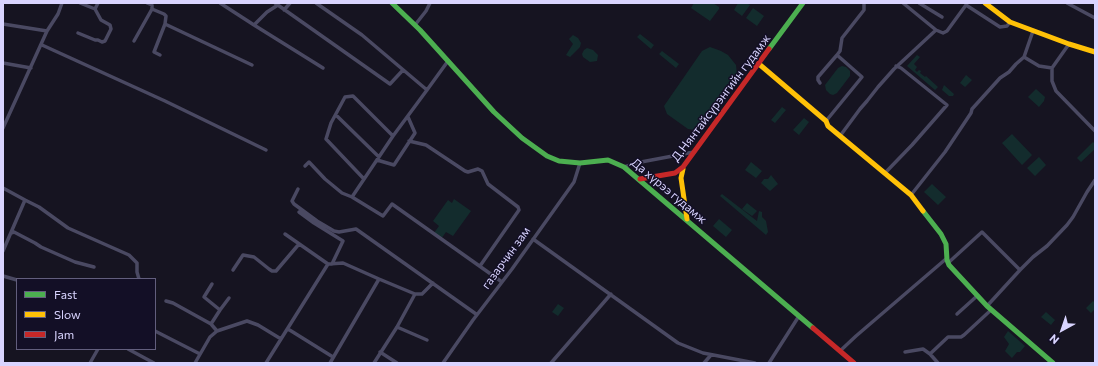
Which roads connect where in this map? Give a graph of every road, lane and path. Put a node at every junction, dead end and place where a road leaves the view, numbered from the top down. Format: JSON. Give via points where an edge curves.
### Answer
{"nodes":[{"id":1,"x":62,"y":3,"type":"edge"},
{"id":2,"x":80,"y":3,"type":"edge"},
{"id":3,"x":98,"y":3,"type":"edge"},
{"id":4,"x":147,"y":3,"type":"edge"},
{"id":5,"x":220,"y":3,"type":"edge"},
{"id":6,"x":290,"y":3,"type":"edge"},
{"id":7,"x":316,"y":3,"type":"edge"},
{"id":8,"x":392,"y":3,"type":"edge"},
{"id":9,"x":430,"y":3,"type":"edge"},
{"id":10,"x":804,"y":3,"type":"edge"},
{"id":11,"x":864,"y":3,"type":"edge"},
{"id":12,"x":903,"y":3,"type":"edge"},
{"id":13,"x":919,"y":3,"type":"edge"},
{"id":14,"x":985,"y":3,"type":"edge"},
{"id":15,"x":1066,"y":3,"type":"edge"},
{"id":16,"x":276,"y":4,"type":"edge"},
{"id":17,"x":96,"y":9,"type":"junction"},
{"id":18,"x":152,"y":10,"type":"junction"},
{"id":19,"x":284,"y":10,"type":"junction"},
{"id":20,"x":942,"y":17,"type":"dead end"},
{"id":21,"x":1095,"y":18,"type":"edge"},
{"id":22,"x":1010,"y":22,"type":"junction"},
{"id":23,"x":3,"y":24,"type":"edge"},
{"id":24,"x":165,"y":24,"type":"junction"},
{"id":25,"x":415,"y":24,"type":"junction"},
{"id":26,"x":254,"y":25,"type":"junction"},
{"id":27,"x":936,"y":30,"type":"junction"},
{"id":28,"x":1033,"y":31,"type":"junction"},
{"id":29,"x":47,"y":32,"type":"junction"},
{"id":30,"x":78,"y":33,"type":"dead end"},
{"id":31,"x":134,"y":41,"type":"dead end"},
{"id":32,"x":1069,"y":44,"type":"junction"},
{"id":33,"x":42,"y":45,"type":"junction"},
{"id":34,"x":1095,"y":52,"type":"edge"},
{"id":35,"x":160,"y":55,"type":"dead end"},
{"id":36,"x":837,"y":55,"type":"junction"},
{"id":37,"x":1024,"y":57,"type":"junction"},
{"id":38,"x":448,"y":61,"type":"junction"},
{"id":39,"x":3,"y":63,"type":"edge"},
{"id":40,"x":759,"y":64,"type":"junction"},
{"id":41,"x":252,"y":65,"type":"dead end"},
{"id":42,"x":896,"y":66,"type":"junction"},
{"id":43,"x":31,"y":68,"type":"junction"},
{"id":44,"x":323,"y":68,"type":"dead end"},
{"id":45,"x":1052,"y":68,"type":"junction"},
{"id":46,"x":403,"y":70,"type":"junction"},
{"id":47,"x":820,"y":83,"type":"dead end"},
{"id":48,"x":427,"y":90,"type":"junction"},
{"id":49,"x":336,"y":115,"type":"junction"},
{"id":50,"x":408,"y":117,"type":"junction"},
{"id":51,"x":826,"y":121,"type":"junction"},
{"id":52,"x":3,"y":128,"type":"edge"},
{"id":53,"x":1095,"y":131,"type":"edge"},
{"id":54,"x":393,"y":136,"type":"junction"},
{"id":55,"x":840,"y":136,"type":"junction"},
{"id":56,"x":409,"y":141,"type":"junction"},
{"id":57,"x":266,"y":150,"type":"dead end"},
{"id":58,"x":695,"y":152,"type":"junction"},
{"id":59,"x":378,"y":158,"type":"junction"},
{"id":60,"x":580,"y":162,"type":"junction"},
{"id":61,"x":686,"y":165,"type":"junction"},
{"id":62,"x":305,"y":166,"type":"dead end"},
{"id":63,"x":624,"y":167,"type":"junction"},
{"id":64,"x":885,"y":173,"type":"junction"},
{"id":65,"x":364,"y":179,"type":"junction"},
{"id":66,"x":640,"y":179,"type":"junction"},
{"id":67,"x":1095,"y":180,"type":"edge"},
{"id":68,"x":3,"y":188,"type":"edge"},
{"id":69,"x":298,"y":189,"type":"dead end"},
{"id":70,"x":911,"y":195,"type":"junction"},
{"id":71,"x":352,"y":197,"type":"junction"},
{"id":72,"x":25,"y":200,"type":"junction"},
{"id":73,"x":299,"y":212,"type":"dead end"},
{"id":74,"x":687,"y":219,"type":"junction"},
{"id":75,"x":11,"y":233,"type":"junction"},
{"id":76,"x":285,"y":234,"type":"dead end"},
{"id":77,"x":533,"y":239,"type":"junction"},
{"id":78,"x":299,"y":244,"type":"junction"},
{"id":79,"x":3,"y":251,"type":"edge"},
{"id":80,"x":947,"y":260,"type":"junction"},
{"id":81,"x":330,"y":264,"type":"junction"},
{"id":82,"x":480,"y":266,"type":"junction"},
{"id":83,"x":94,"y":267,"type":"dead end"},
{"id":84,"x":233,"y":270,"type":"dead end"},
{"id":85,"x":1020,"y":270,"type":"junction"},
{"id":86,"x":3,"y":276,"type":"edge"},
{"id":87,"x":139,"y":278,"type":"edge"},
{"id":88,"x":380,"y":279,"type":"junction"},
{"id":89,"x":16,"y":280,"type":"edge"},
{"id":90,"x":502,"y":282,"type":"junction"},
{"id":91,"x":433,"y":283,"type":"junction"},
{"id":92,"x":212,"y":284,"type":"dead end"},
{"id":93,"x":415,"y":294,"type":"junction"},
{"id":94,"x":611,"y":294,"type":"junction"},
{"id":95,"x":977,"y":296,"type":"junction"},
{"id":96,"x":229,"y":298,"type":"dead end"},
{"id":97,"x":166,"y":301,"type":"dead end"},
{"id":98,"x":989,"y":308,"type":"junction"},
{"id":99,"x":220,"y":310,"type":"junction"},
{"id":100,"x":476,"y":314,"type":"junction"},
{"id":101,"x":956,"y":314,"type":"dead end"},
{"id":102,"x":799,"y":316,"type":"junction"},
{"id":103,"x":211,"y":324,"type":"junction"},
{"id":104,"x":397,"y":327,"type":"junction"},
{"id":105,"x":288,"y":329,"type":"junction"},
{"id":106,"x":217,"y":331,"type":"junction"},
{"id":107,"x":156,"y":332,"type":"edge"},
{"id":108,"x":281,"y":339,"type":"junction"},
{"id":109,"x":426,"y":340,"type":"dead end"},
{"id":110,"x":97,"y":350,"type":"edge"},
{"id":111,"x":130,"y":350,"type":"edge"},
{"id":112,"x":840,"y":351,"type":"junction"},
{"id":113,"x":380,"y":352,"type":"junction"},
{"id":114,"x":905,"y":352,"type":"dead end"},
{"id":115,"x":200,"y":354,"type":"junction"},
{"id":116,"x":930,"y":354,"type":"junction"},
{"id":117,"x":711,"y":355,"type":"junction"},
{"id":118,"x":333,"y":357,"type":"junction"},
{"id":119,"x":90,"y":363,"type":"edge"},
{"id":120,"x":154,"y":363,"type":"edge"},
{"id":121,"x":195,"y":363,"type":"edge"},
{"id":122,"x":266,"y":363,"type":"edge"},
{"id":123,"x":330,"y":363,"type":"edge"},
{"id":124,"x":374,"y":363,"type":"edge"},
{"id":125,"x":397,"y":363,"type":"edge"},
{"id":126,"x":443,"y":363,"type":"edge"},
{"id":127,"x":551,"y":363,"type":"edge"},
{"id":128,"x":704,"y":363,"type":"edge"},
{"id":129,"x":755,"y":363,"type":"edge"},
{"id":130,"x":769,"y":363,"type":"edge"},
{"id":131,"x":854,"y":363,"type":"edge"},
{"id":132,"x":938,"y":363,"type":"edge"},
{"id":133,"x":1053,"y":363,"type":"edge"}],
"edges":[{"from":1,"to":29,"type":"street"},
{"from":2,"to":17,"type":"street"},
{"from":3,"to":17,"type":"street"},
{"from":4,"to":18,"type":"street","via":[[152,5]]},
{"from":5,"to":26,"type":"street"},
{"from":6,"to":19,"type":"street"},
{"from":7,"to":46,"type":"street","via":[[362,35]]},
{"from":8,"to":25,"type":"main road","name":"Да хүрээ гудамж"},
{"from":9,"to":25,"type":"street"},
{"from":10,"to":40,"type":"main road","name":"Д.Нянтайсүрэнгийн гудамж"},
{"from":11,"to":36,"type":"street","via":[[864,10],[842,38]]},
{"from":12,"to":27,"type":"street"},
{"from":13,"to":20,"type":"street"},
{"from":14,"to":22,"type":"main road"},
{"from":15,"to":21,"type":"street"},
{"from":16,"to":19,"type":"street"},
{"from":16,"to":26,"type":"street"},
{"from":17,"to":30,"type":"street","via":[[101,20],[110,25],[111,29],[105,41]]},
{"from":18,"to":24,"type":"street","via":[[166,16]]},
{"from":18,"to":31,"type":"street"},
{"from":19,"to":46,"type":"street","via":[[390,84]]},
{"from":22,"to":27,"type":"street","via":[[1007,26],[1000,27],[966,5],[947,31],[943,33]]},
{"from":22,"to":28,"type":"main road"},
{"from":23,"to":29,"type":"street"},
{"from":24,"to":35,"type":"street","via":[[154,52]]},
{"from":24,"to":41,"type":"street"},
{"from":25,"to":38,"type":"main road","name":"Да хүрээ гудамж"},
{"from":26,"to":44,"type":"street"},
{"from":27,"to":42,"type":"street"},
{"from":28,"to":32,"type":"main road"},
{"from":28,"to":37,"type":"street"},
{"from":29,"to":33,"type":"street"},
{"from":32,"to":34,"type":"main road"},
{"from":32,"to":45,"type":"street"},
{"from":33,"to":43,"type":"street"},
{"from":33,"to":57,"type":"street"},
{"from":36,"to":47,"type":"street","via":[[818,77]]},
{"from":36,"to":51,"type":"street","via":[[862,77]]},
{"from":37,"to":45,"type":"street","via":[[1040,66]]},
{"from":37,"to":70,"type":"street","via":[[1000,78],[972,109],[945,152]]},
{"from":38,"to":48,"type":"street"},
{"from":38,"to":60,"type":"main road","name":"Да хүрээ гудамж","via":[[497,115],[532,146],[555,160]]},
{"from":39,"to":43,"type":"street"},
{"from":40,"to":51,"type":"main road"},
{"from":40,"to":58,"type":"main road","name":"Д.Нянтайсүрэнгийн гудамж"},
{"from":42,"to":55,"type":"street"},
{"from":42,"to":64,"type":"street","via":[[947,105]]},
{"from":43,"to":52,"type":"street"},
{"from":45,"to":53,"type":"street","via":[[1052,80],[1056,91]]},
{"from":46,"to":48,"type":"street"},
{"from":48,"to":50,"type":"street"},
{"from":49,"to":54,"type":"street","via":[[345,97],[353,96]]},
{"from":49,"to":59,"type":"street"},
{"from":49,"to":65,"type":"street","via":[[326,139]]},
{"from":50,"to":54,"type":"street"},
{"from":50,"to":56,"type":"street","via":[[414,133]]},
{"from":51,"to":55,"type":"main road"},
{"from":54,"to":59,"type":"street"},
{"from":55,"to":64,"type":"main road"},
{"from":56,"to":59,"type":"street","via":[[394,165]]},
{"from":56,"to":82,"type":"street","via":[[426,145],[465,172],[478,169],[482,171],[488,184],[518,207],[519,210]]},
{"from":58,"to":61,"type":"main road","name":"Д.Нянтайсүрэнгийн гудамж"},
{"from":58,"to":63,"type":"street"},
{"from":59,"to":65,"type":"street"},
{"from":60,"to":63,"type":"main road","name":"Да хүрээ гудамж","via":[[608,160]]},
{"from":60,"to":77,"type":"street","name":"газарчин зам","via":[[574,182]]},
{"from":61,"to":66,"type":"main road","name":"Д.Нянтайсүрэнгийн гудамж","via":[[675,173]]},
{"from":61,"to":74,"type":"main road","via":[[681,178]]},
{"from":62,"to":71,"type":"street","via":[[309,162],[342,193]]},
{"from":63,"to":66,"type":"main road","name":"Да хүрээ гудамж"},
{"from":64,"to":70,"type":"main road"},
{"from":65,"to":71,"type":"street"},
{"from":66,"to":74,"type":"main road","name":"Да хүрээ гудамж"},
{"from":67,"to":85,"type":"street","via":[[1070,221],[1048,246]]},
{"from":68,"to":72,"type":"street"},
{"from":69,"to":91,"type":"street","via":[[292,201],[316,221],[339,232],[356,229]]},
{"from":70,"to":80,"type":"main road","via":[[941,234],[946,244]]},
{"from":71,"to":82,"type":"street","via":[[383,216],[392,204]]},
{"from":72,"to":75,"type":"street"},
{"from":72,"to":87,"type":"street","via":[[68,228],[135,259]]},
{"from":73,"to":81,"type":"street","via":[[344,241]]},
{"from":74,"to":102,"type":"main road","name":"Да хүрээ гудамж"},
{"from":75,"to":79,"type":"street"},
{"from":75,"to":83,"type":"street","via":[[14,232],[75,262]]},
{"from":76,"to":78,"type":"street"},
{"from":77,"to":90,"type":"street","name":"газарчин зам"},
{"from":77,"to":94,"type":"street"},
{"from":78,"to":81,"type":"street"},
{"from":78,"to":84,"type":"street","via":[[276,271],[272,271],[254,257],[243,255]]},
{"from":80,"to":85,"type":"street","via":[[982,232]]},
{"from":80,"to":95,"type":"main road"},
{"from":80,"to":112,"type":"street"},
{"from":81,"to":88,"type":"street","via":[[343,263]]},
{"from":81,"to":105,"type":"street"},
{"from":82,"to":90,"type":"street"},
{"from":85,"to":98,"type":"street"},
{"from":86,"to":89,"type":"street"},
{"from":88,"to":93,"type":"street"},
{"from":88,"to":118,"type":"street"},
{"from":90,"to":100,"type":"street","name":"газарчин зам"},
{"from":91,"to":93,"type":"street","via":[[422,294]]},
{"from":91,"to":100,"type":"street"},
{"from":92,"to":99,"type":"street","via":[[204,298]]},
{"from":93,"to":104,"type":"street"},
{"from":94,"to":117,"type":"street","via":[[678,343]]},
{"from":94,"to":127,"type":"street"},
{"from":95,"to":98,"type":"main road"},
{"from":95,"to":101,"type":"street"},
{"from":96,"to":99,"type":"street"},
{"from":97,"to":103,"type":"street"},
{"from":98,"to":116,"type":"street","via":[[964,335],[948,338]]},
{"from":98,"to":133,"type":"main road"},
{"from":99,"to":103,"type":"street"},
{"from":100,"to":126,"type":"street","name":"газарчин зам"},
{"from":102,"to":112,"type":"main road","name":"Да хүрээ гудамж"},
{"from":102,"to":130,"type":"street"},
{"from":103,"to":106,"type":"street"},
{"from":104,"to":109,"type":"street"},
{"from":104,"to":113,"type":"street"},
{"from":105,"to":108,"type":"street"},
{"from":105,"to":118,"type":"street"},
{"from":106,"to":108,"type":"street","via":[[247,321]]},
{"from":106,"to":115,"type":"street","via":[[210,337]]},
{"from":107,"to":115,"type":"street"},
{"from":108,"to":122,"type":"street"},
{"from":110,"to":119,"type":"street"},
{"from":111,"to":120,"type":"street"},
{"from":112,"to":131,"type":"main road","name":"Да хүрээ гудамж"},
{"from":113,"to":124,"type":"street"},
{"from":113,"to":125,"type":"street"},
{"from":114,"to":116,"type":"street","via":[[924,350]]},
{"from":115,"to":121,"type":"street"},
{"from":116,"to":132,"type":"street"},
{"from":117,"to":128,"type":"street"},
{"from":117,"to":129,"type":"street"},
{"from":118,"to":123,"type":"street"}]}
